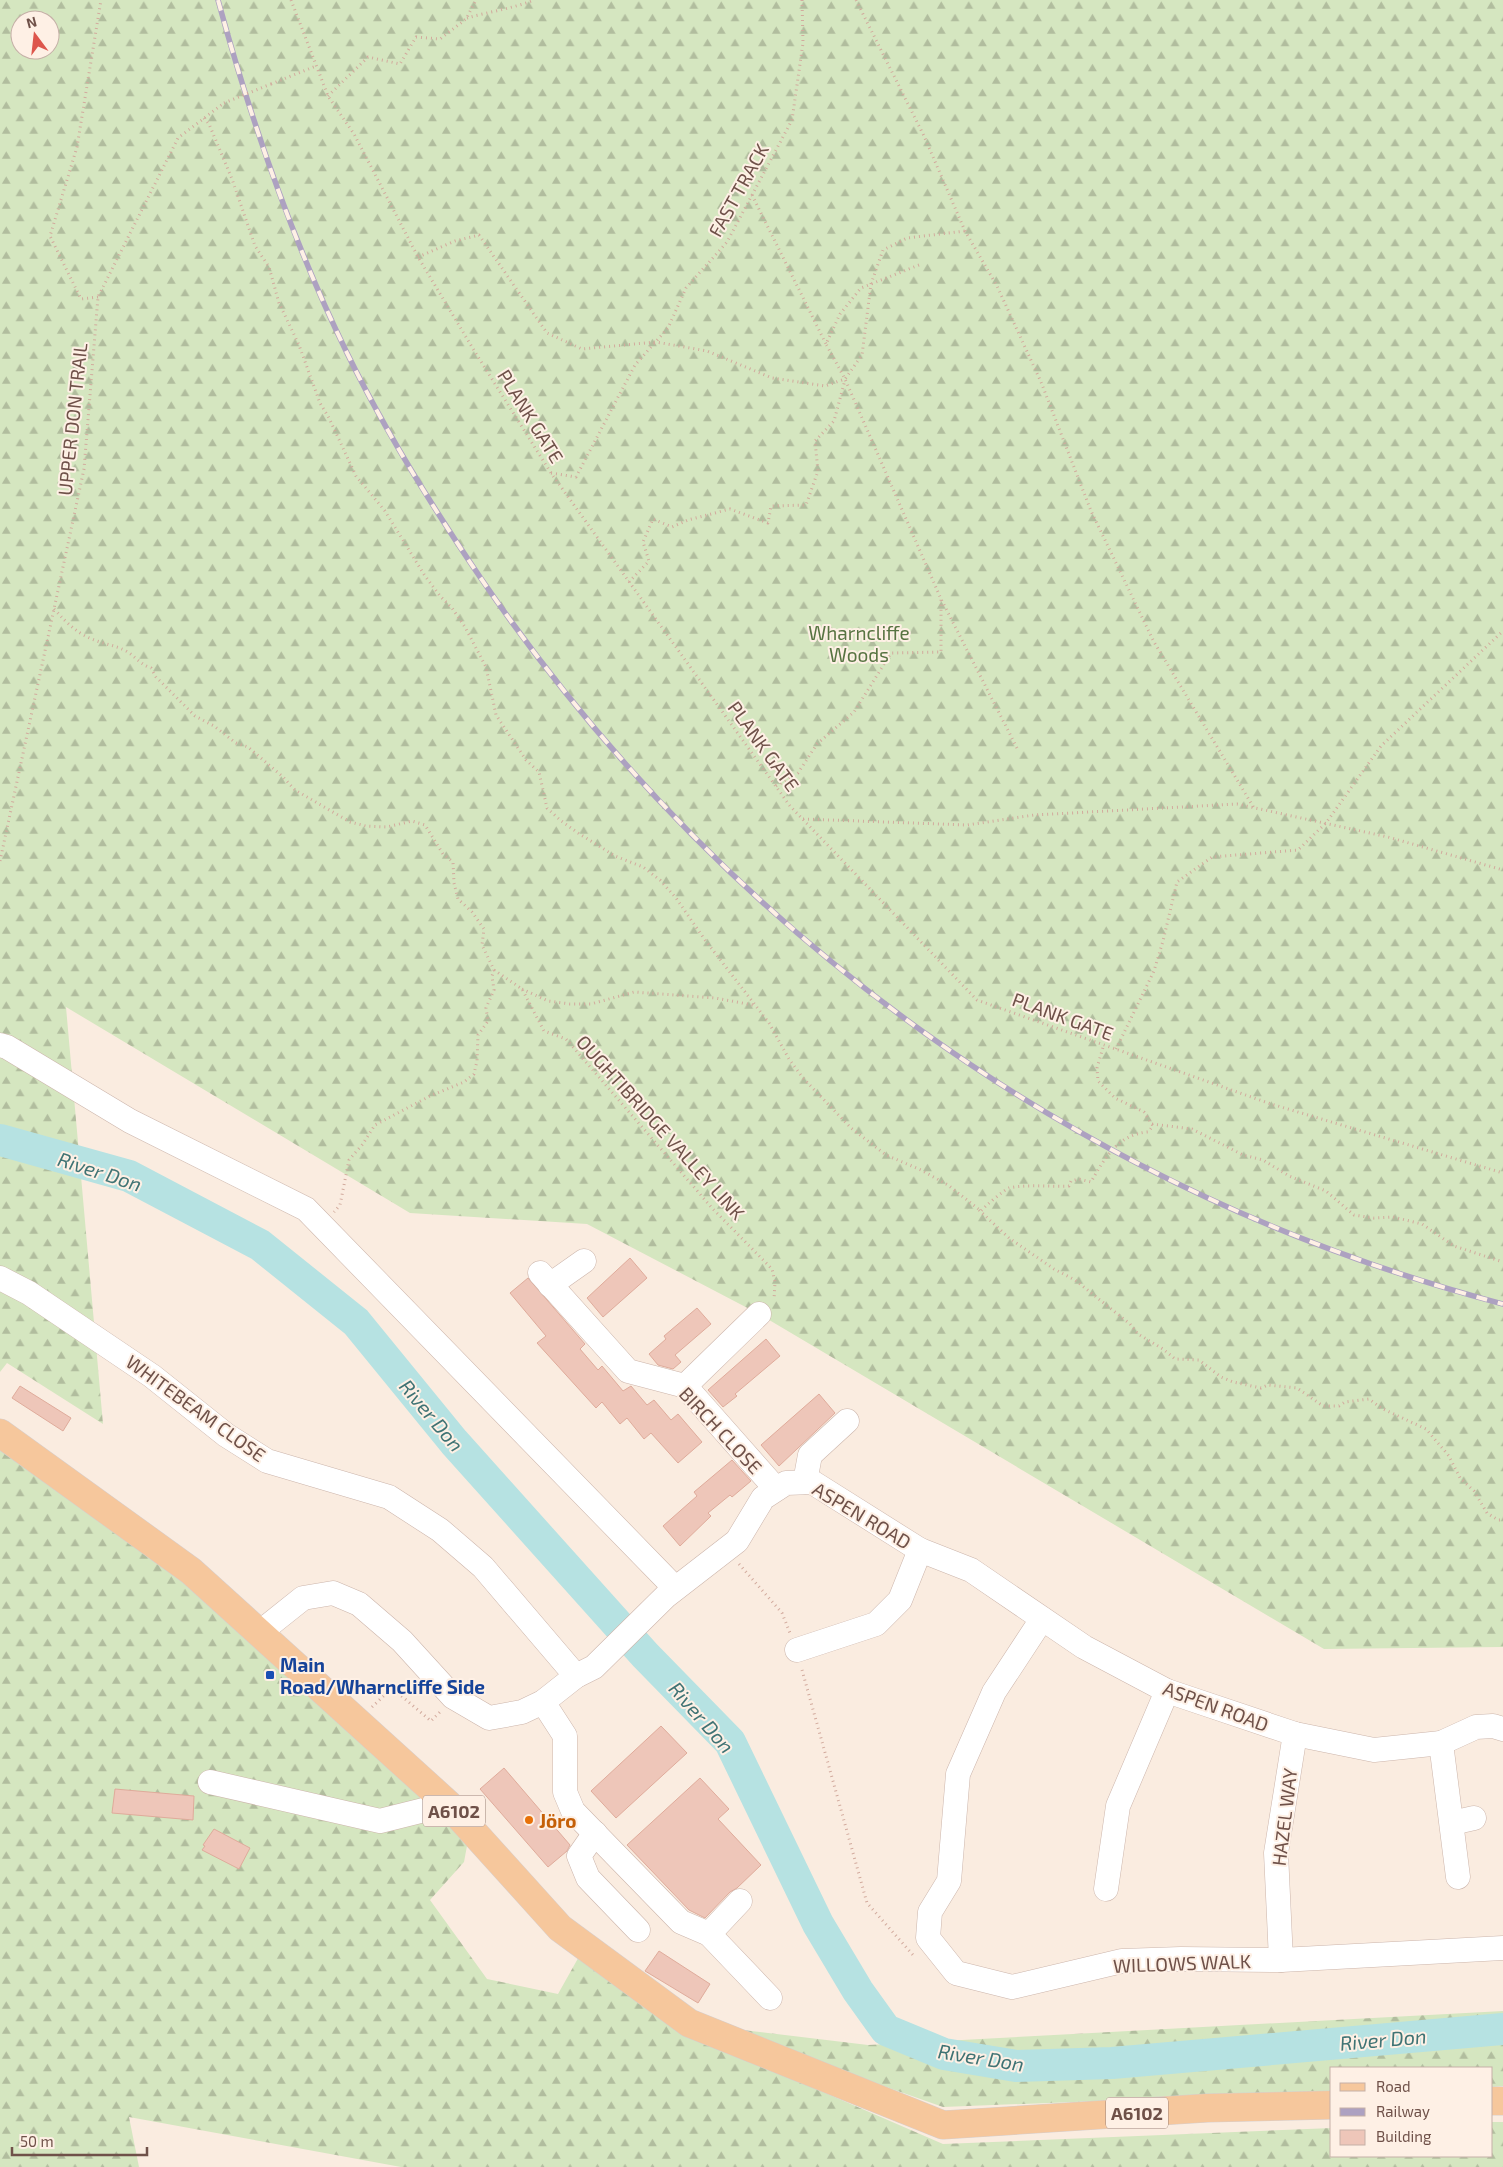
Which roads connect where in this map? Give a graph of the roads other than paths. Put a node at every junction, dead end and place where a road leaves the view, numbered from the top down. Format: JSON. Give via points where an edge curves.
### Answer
{"nodes":[{"id":1,"x":0,"y":1045,"type":"edge"},
{"id":2,"x":584,"y":1260,"type":"dead end"},
{"id":3,"x":0,"y":1278,"type":"edge"},
{"id":4,"x":760,"y":1314,"type":"road end"},
{"id":5,"x":685,"y":1386,"type":"junction"},
{"id":6,"x":847,"y":1421,"type":"dead end"},
{"id":7,"x":0,"y":1433,"type":"edge"},
{"id":8,"x":805,"y":1482,"type":"junction"},
{"id":9,"x":776,"y":1489,"type":"junction"},
{"id":10,"x":920,"y":1550,"type":"junction"},
{"id":11,"x":671,"y":1592,"type":"junction"},
{"id":12,"x":1042,"y":1619,"type":"junction"},
{"id":13,"x":259,"y":1633,"type":"junction"},
{"id":14,"x":797,"y":1650,"type":"road end"},
{"id":15,"x":585,"y":1671,"type":"junction"},
{"id":16,"x":1167,"y":1691,"type":"junction"},
{"id":17,"x":543,"y":1702,"type":"junction"},
{"id":18,"x":1503,"y":1729,"type":"edge"},
{"id":19,"x":1295,"y":1734,"type":"junction"},
{"id":20,"x":1440,"y":1743,"type":"junction"},
{"id":21,"x":210,"y":1782,"type":"dead end"},
{"id":22,"x":448,"y":1804,"type":"junction"},
{"id":23,"x":594,"y":1833,"type":"junction"},
{"id":24,"x":1458,"y":1878,"type":"dead end"},
{"id":25,"x":1106,"y":1889,"type":"dead end"},
{"id":26,"x":740,"y":1900,"type":"dead end"},
{"id":27,"x":638,"y":1930,"type":"dead end"},
{"id":28,"x":709,"y":1934,"type":"junction"},
{"id":29,"x":1503,"y":1948,"type":"edge"},
{"id":30,"x":1281,"y":1960,"type":"junction"},
{"id":31,"x":770,"y":1998,"type":"dead end"},
{"id":32,"x":1330,"y":2105,"type":"edge"}],
"edges":[{"from":1,"to":11,"type":"street","via":[[130,1122],[306,1209]]},
{"from":2,"to":5,"type":"street","name":"BIRCH CLOSE","via":[[545,1279],[628,1371]]},
{"from":3,"to":15,"type":"street","name":"WHITEBEAM CLOSE","via":[[29,1293],[152,1376],[226,1435],[267,1461],[388,1497],[440,1530],[483,1567]]},
{"from":4,"to":5,"type":"street"},
{"from":5,"to":9,"type":"street","name":"BIRCH CLOSE"},
{"from":6,"to":8,"type":"street","via":[[810,1455]]},
{"from":7,"to":13,"type":"main road","number":"A6102","via":[[191,1570]]},
{"from":8,"to":9,"type":"street","name":"ASPEN ROAD","via":[[786,1483]]},
{"from":8,"to":10,"type":"street","name":"ASPEN ROAD","via":[[812,1482],[831,1492]]},
{"from":9,"to":11,"type":"street","name":"ASPEN ROAD","via":[[763,1498],[737,1541]]},
{"from":10,"to":12,"type":"street","name":"ASPEN ROAD","via":[[971,1570]]},
{"from":10,"to":14,"type":"street","via":[[900,1600],[876,1624]]},
{"from":11,"to":15,"type":"street","name":"ASPEN ROAD"},
{"from":12,"to":16,"type":"street","name":"ASPEN ROAD","via":[[1084,1647]]},
{"from":12,"to":30,"type":"street","name":"WILLOWS WALK","via":[[994,1692],[958,1774],[949,1881],[930,1912],[928,1938],[956,1972],[1012,1986],[1122,1962]]},
{"from":13,"to":17,"type":"street","name":"ASPEN ROAD","via":[[302,1598],[333,1594],[359,1604],[402,1641],[453,1698],[489,1718],[522,1712]]},
{"from":13,"to":22,"type":"main road","number":"A6102"},
{"from":15,"to":17,"type":"street","name":"ASPEN ROAD"},
{"from":16,"to":19,"type":"street","name":"ASPEN ROAD"},
{"from":16,"to":25,"type":"street","via":[[1118,1806]]},
{"from":17,"to":23,"type":"street","via":[[565,1736],[565,1792],[572,1811]]},
{"from":18,"to":20,"type":"street","name":"ASPEN ROAD","via":[[1476,1727]]},
{"from":19,"to":20,"type":"street","name":"ASPEN ROAD","via":[[1374,1750]]},
{"from":19,"to":30,"type":"street","name":"HAZEL WAY","via":[[1276,1853]]},
{"from":20,"to":24,"type":"street","via":[[1463,1821]]},
{"from":21,"to":22,"type":"street","via":[[380,1821]]},
{"from":22,"to":32,"type":"main road","number":"A6102","via":[[560,1928],[689,2023],[943,2125],[1208,2108]]},
{"from":23,"to":27,"type":"street","via":[[579,1856],[588,1878]]},
{"from":23,"to":28,"type":"street","via":[[681,1922]]},
{"from":26,"to":28,"type":"street"},
{"from":28,"to":31,"type":"street"},
{"from":29,"to":30,"type":"street","name":"WILLOWS WALK"}]}
